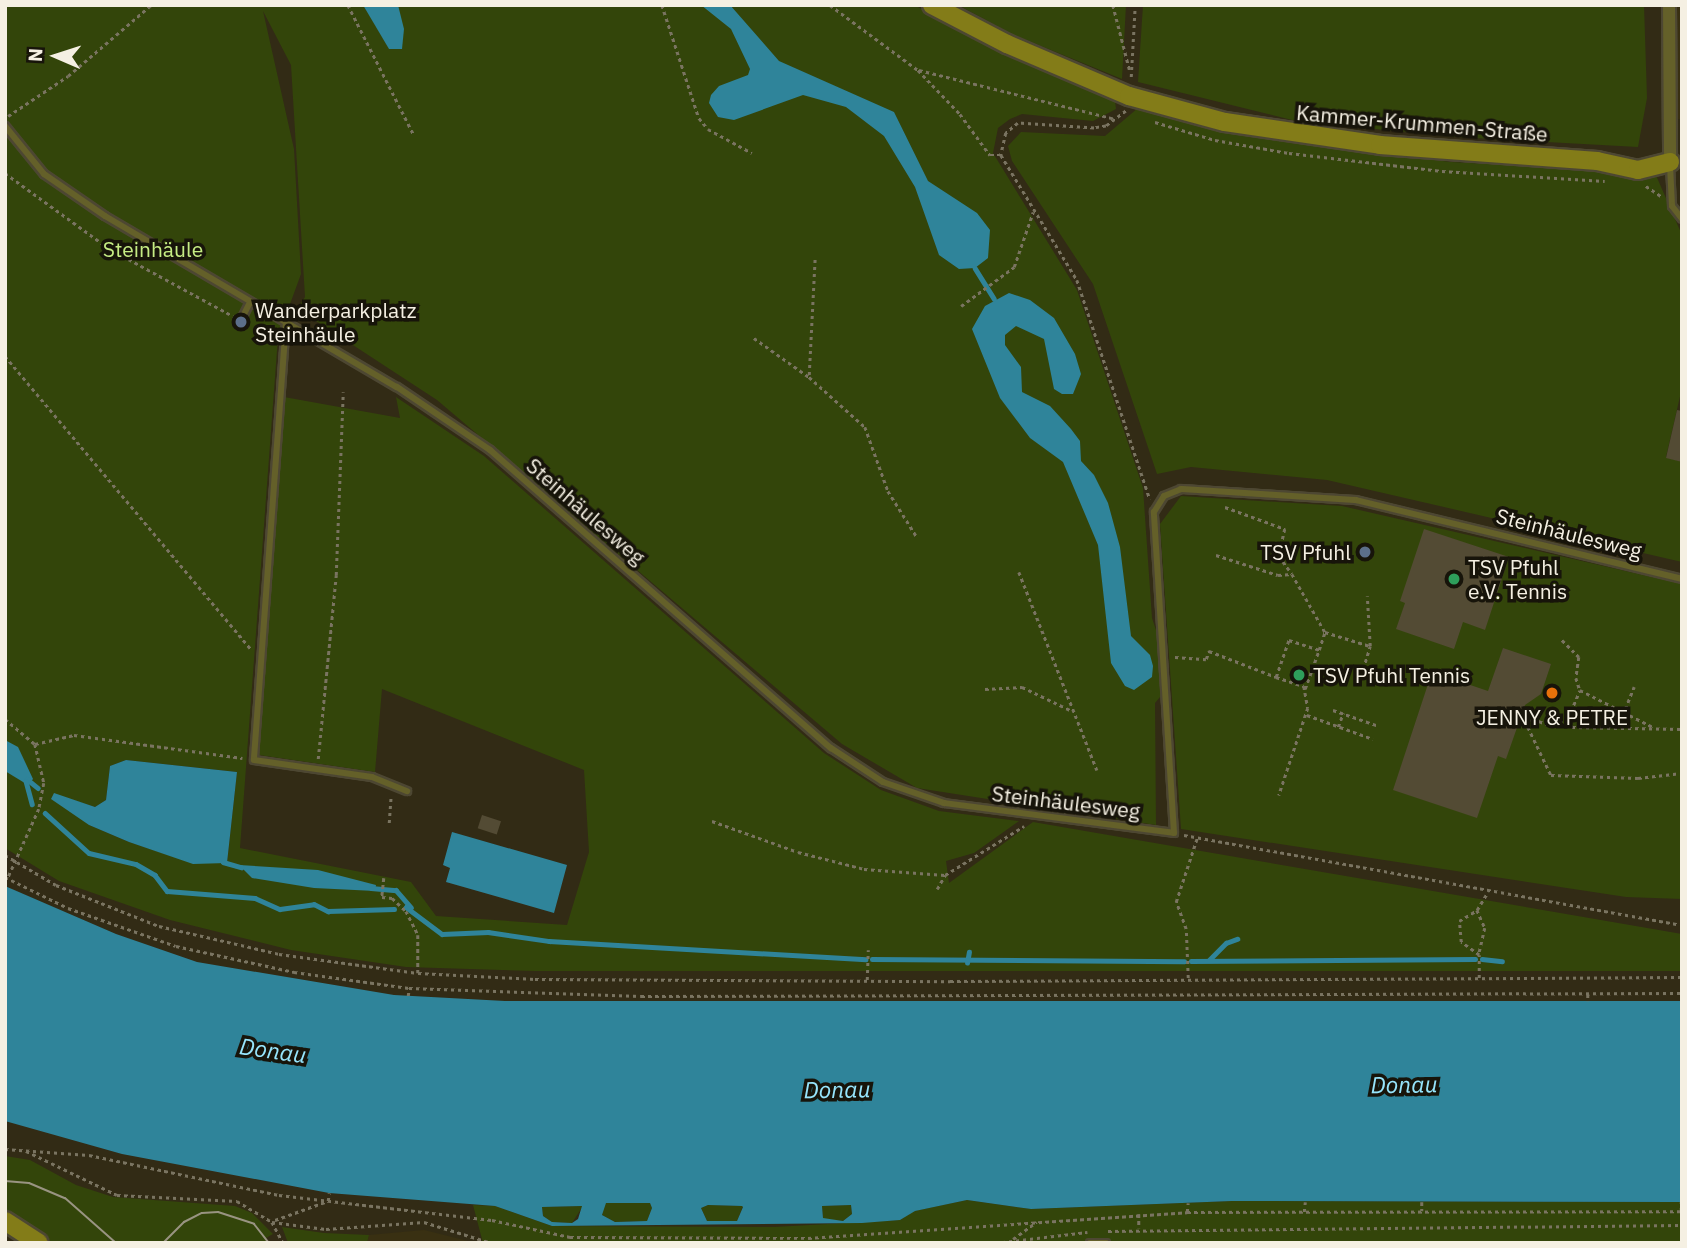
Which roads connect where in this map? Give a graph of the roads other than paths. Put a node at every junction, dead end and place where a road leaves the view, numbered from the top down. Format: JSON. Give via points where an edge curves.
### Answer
{"nodes":[{"id":1,"x":932,"y":5,"type":"edge"},
{"id":2,"x":1669,"y":5,"type":"edge"},
{"id":3,"x":5,"y":126,"type":"edge"},
{"id":4,"x":1676,"y":162,"type":"edge"},
{"id":5,"x":1682,"y":219,"type":"edge"},
{"id":6,"x":250,"y":302,"type":"junction"},
{"id":7,"x":241,"y":320,"type":"road end"},
{"id":8,"x":286,"y":322,"type":"junction"},
{"id":9,"x":1682,"y":579,"type":"edge"},
{"id":10,"x":407,"y":792,"type":"dead end"},
{"id":11,"x":5,"y":1221,"type":"edge"},
{"id":12,"x":39,"y":1243,"type":"edge"},
{"id":13,"x":1090,"y":1243,"type":"edge"},
{"id":14,"x":1106,"y":1243,"type":"edge"}],
"edges":[{"from":1,"to":4,"type":"street","name":"Kammer-Krummen-Straße","via":[[1007,44],[1129,96],[1225,122],[1380,145],[1597,161],[1638,170]]},
{"from":2,"to":4,"type":"street"},
{"from":3,"to":6,"type":"lane","name":"Steinhäulesweg","via":[[44,174]]},
{"from":4,"to":5,"type":"lane","via":[[1672,206]]},
{"from":6,"to":7,"type":"lane"},
{"from":6,"to":8,"type":"lane","name":"Steinhäulesweg"},
{"from":8,"to":9,"type":"lane","name":"Steinhäulesweg","via":[[397,387],[490,450],[831,748],[883,782],[916,795],[1039,817],[1174,833],[1154,512],[1164,496],[1181,489],[1356,499]]},
{"from":8,"to":10,"type":"lane","via":[[254,760],[372,777]]},
{"from":11,"to":12,"type":"street"},
{"from":13,"to":14,"type":"lane"}]}
